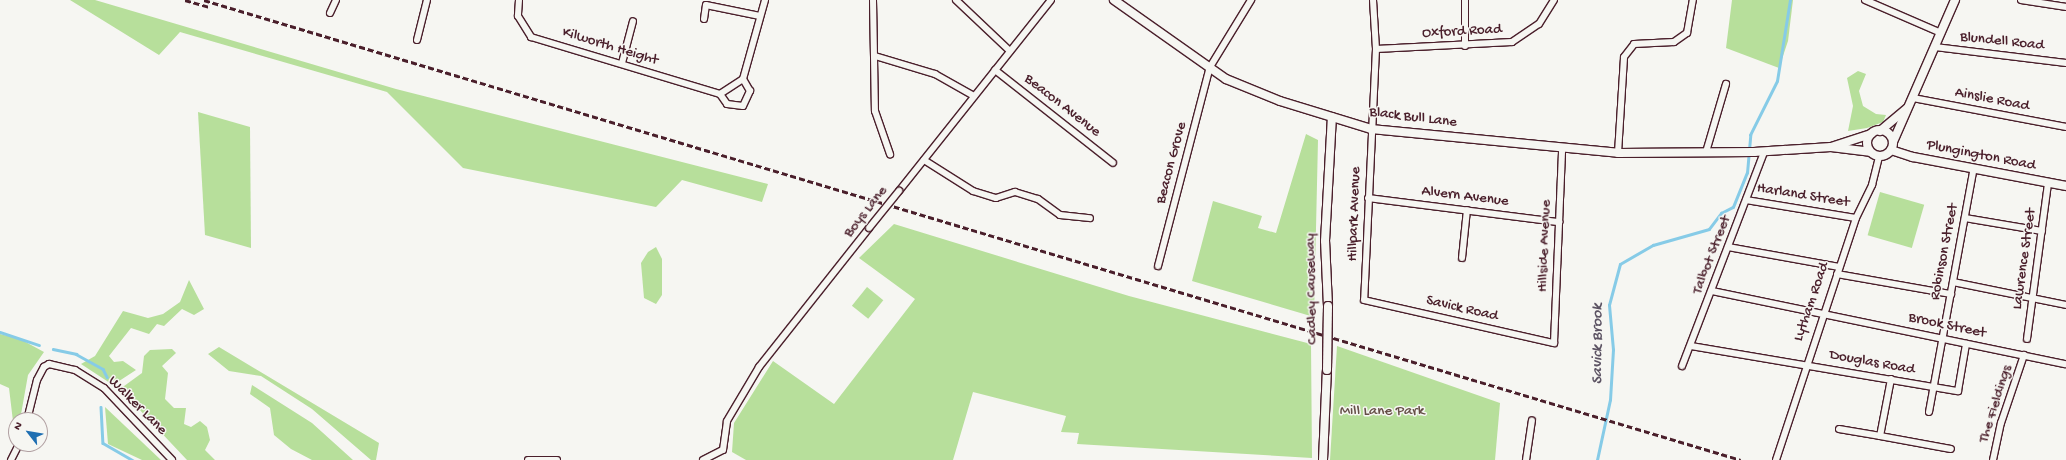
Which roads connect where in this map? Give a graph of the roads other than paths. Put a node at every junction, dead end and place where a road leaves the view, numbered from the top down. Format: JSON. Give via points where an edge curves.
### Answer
{"nodes":[{"id":1,"x":336,"y":0,"type":"edge"},
{"id":2,"x":427,"y":0,"type":"edge"},
{"id":3,"x":519,"y":0,"type":"edge"},
{"id":4,"x":765,"y":0,"type":"edge"},
{"id":5,"x":872,"y":0,"type":"edge"},
{"id":6,"x":956,"y":0,"type":"edge"},
{"id":7,"x":1050,"y":0,"type":"edge"},
{"id":8,"x":1114,"y":0,"type":"edge"},
{"id":9,"x":1251,"y":0,"type":"edge"},
{"id":10,"x":1373,"y":0,"type":"edge"},
{"id":11,"x":1465,"y":0,"type":"edge"},
{"id":12,"x":1554,"y":0,"type":"edge"},
{"id":13,"x":1693,"y":0,"type":"edge"},
{"id":14,"x":1865,"y":0,"type":"edge"},
{"id":15,"x":1955,"y":0,"type":"edge"},
{"id":16,"x":2021,"y":0,"type":"edge"},
{"id":17,"x":2066,"y":7,"type":"edge"},
{"id":18,"x":330,"y":13,"type":"dead end"},
{"id":19,"x":760,"y":16,"type":"junction"},
{"id":20,"x":704,"y":19,"type":"dead end"},
{"id":21,"x":633,"y":21,"type":"dead end"},
{"id":22,"x":1941,"y":33,"type":"junction"},
{"id":23,"x":417,"y":40,"type":"dead end"},
{"id":24,"x":1465,"y":46,"type":"junction"},
{"id":25,"x":1935,"y":47,"type":"junction"},
{"id":26,"x":1376,"y":49,"type":"junction"},
{"id":27,"x":1010,"y":51,"type":"junction"},
{"id":28,"x":874,"y":56,"type":"junction"},
{"id":29,"x":622,"y":63,"type":"junction"},
{"id":30,"x":2066,"y":63,"type":"edge"},
{"id":31,"x":1210,"y":67,"type":"junction"},
{"id":32,"x":995,"y":70,"type":"junction"},
{"id":33,"x":743,"y":78,"type":"junction"},
{"id":34,"x":1726,"y":84,"type":"dead end"},
{"id":35,"x":720,"y":94,"type":"junction"},
{"id":36,"x":974,"y":96,"type":"junction"},
{"id":37,"x":1913,"y":98,"type":"junction"},
{"id":38,"x":1908,"y":107,"type":"junction"},
{"id":39,"x":1332,"y":118,"type":"junction"},
{"id":40,"x":2066,"y":127,"type":"edge"},
{"id":41,"x":1371,"y":129,"type":"junction"},
{"id":42,"x":1880,"y":131,"type":"junction"},
{"id":43,"x":1871,"y":134,"type":"junction"},
{"id":44,"x":1892,"y":146,"type":"junction"},
{"id":45,"x":1831,"y":147,"type":"junction"},
{"id":46,"x":1562,"y":150,"type":"junction"},
{"id":47,"x":1706,"y":152,"type":"junction"},
{"id":48,"x":1764,"y":152,"type":"junction"},
{"id":49,"x":1870,"y":152,"type":"junction"},
{"id":50,"x":1618,"y":153,"type":"junction"},
{"id":51,"x":890,"y":154,"type":"dead end"},
{"id":52,"x":1879,"y":156,"type":"junction"},
{"id":53,"x":924,"y":160,"type":"junction"},
{"id":54,"x":1113,"y":163,"type":"dead end"},
{"id":55,"x":1974,"y":168,"type":"junction"},
{"id":56,"x":2048,"y":183,"type":"junction"},
{"id":57,"x":2066,"y":186,"type":"edge"},
{"id":58,"x":1368,"y":198,"type":"junction"},
{"id":59,"x":1746,"y":200,"type":"junction"},
{"id":60,"x":1467,"y":210,"type":"junction"},
{"id":61,"x":1090,"y":218,"type":"dead end"},
{"id":62,"x":1856,"y":218,"type":"junction"},
{"id":63,"x":1965,"y":218,"type":"junction"},
{"id":64,"x":1559,"y":222,"type":"junction"},
{"id":65,"x":2042,"y":231,"type":"junction"},
{"id":66,"x":1728,"y":247,"type":"junction"},
{"id":67,"x":1462,"y":258,"type":"dead end"},
{"id":68,"x":1158,"y":266,"type":"dead end"},
{"id":69,"x":1839,"y":267,"type":"junction"},
{"id":70,"x":1836,"y":274,"type":"junction"},
{"id":71,"x":1953,"y":282,"type":"junction"},
{"id":72,"x":1712,"y":290,"type":"junction"},
{"id":73,"x":1950,"y":294,"type":"junction"},
{"id":74,"x":2032,"y":297,"type":"junction"},
{"id":75,"x":1364,"y":300,"type":"joint"},
{"id":76,"x":2066,"y":305,"type":"edge"},
{"id":77,"x":1824,"y":312,"type":"junction"},
{"id":78,"x":1942,"y":338,"type":"junction"},
{"id":79,"x":2027,"y":340,"type":"dead end"},
{"id":80,"x":1554,"y":343,"type":"joint"},
{"id":81,"x":1966,"y":344,"type":"junction"},
{"id":82,"x":1691,"y":346,"type":"junction"},
{"id":83,"x":2024,"y":355,"type":"junction"},
{"id":84,"x":1806,"y":364,"type":"junction"},
{"id":85,"x":2066,"y":364,"type":"edge"},
{"id":86,"x":1682,"y":366,"type":"dead end"},
{"id":87,"x":1891,"y":379,"type":"junction"},
{"id":88,"x":1933,"y":386,"type":"junction"},
{"id":89,"x":29,"y":412,"type":"edge"},
{"id":90,"x":1929,"y":412,"type":"dead end"},
{"id":91,"x":1532,"y":420,"type":"dead end"},
{"id":92,"x":1839,"y":429,"type":"dead end"},
{"id":93,"x":1880,"y":436,"type":"junction"},
{"id":94,"x":1951,"y":448,"type":"dead end"},
{"id":95,"x":172,"y":460,"type":"edge"},
{"id":96,"x":528,"y":460,"type":"edge"},
{"id":97,"x":557,"y":460,"type":"edge"},
{"id":98,"x":703,"y":460,"type":"edge"},
{"id":99,"x":1322,"y":460,"type":"edge"},
{"id":100,"x":1526,"y":460,"type":"edge"},
{"id":101,"x":1776,"y":460,"type":"edge"},
{"id":102,"x":1993,"y":460,"type":"edge"}],
"edges":[{"from":1,"to":18,"type":"street"},
{"from":2,"to":23,"type":"street"},
{"from":3,"to":29,"type":"street","name":"Kilworth Height","via":[[518,16],[531,37]]},
{"from":4,"to":19,"type":"street"},
{"from":5,"to":28,"type":"street"},
{"from":6,"to":27,"type":"street"},
{"from":7,"to":27,"type":"street","name":"Boys Lane"},
{"from":8,"to":31,"type":"street","name":"Black Bull Lane"},
{"from":9,"to":31,"type":"street","name":"Beacon Grove"},
{"from":10,"to":26,"type":"street","name":"Hillpark Avenue"},
{"from":11,"to":24,"type":"street"},
{"from":12,"to":24,"type":"street","name":"Oxford Road","via":[[1539,24],[1512,42]]},
{"from":13,"to":50,"type":"street","via":[[1687,33],[1674,42],[1634,44],[1624,57]]},
{"from":14,"to":22,"type":"street"},
{"from":15,"to":22,"type":"street"},
{"from":16,"to":17,"type":"street"},
{"from":19,"to":20,"type":"street","via":[[706,5]]},
{"from":19,"to":33,"type":"street"},
{"from":21,"to":29,"type":"street"},
{"from":22,"to":25,"type":"street"},
{"from":24,"to":26,"type":"street","name":"Oxford Road"},
{"from":25,"to":30,"type":"street","name":"Blundell Road"},
{"from":25,"to":37,"type":"street"},
{"from":26,"to":41,"type":"street","name":"Hillpark Avenue"},
{"from":27,"to":32,"type":"street","name":"Boys Lane"},
{"from":28,"to":36,"type":"street","via":[[935,74]]},
{"from":28,"to":51,"type":"street","via":[[875,111]]},
{"from":29,"to":35,"type":"street","name":"Kilworth Height"},
{"from":31,"to":39,"type":"street","name":"Black Bull Lane","via":[[1254,92]]},
{"from":31,"to":68,"type":"street","name":"Beacon Grove"},
{"from":32,"to":36,"type":"street","name":"Boys Lane"},
{"from":32,"to":54,"type":"street","name":"Beacon Avenue"},
{"from":33,"to":35,"type":"street","via":[[734,88]]},
{"from":33,"to":35,"type":"street","name":"Kilworth Height","via":[[750,91],[743,106],[727,104]]},
{"from":34,"to":47,"type":"street"},
{"from":36,"to":53,"type":"street","name":"Boys Lane"},
{"from":37,"to":38,"type":"street"},
{"from":37,"to":40,"type":"street","name":"Ainslie Road"},
{"from":38,"to":42,"type":"street"},
{"from":38,"to":44,"type":"street"},
{"from":39,"to":41,"type":"street","name":"Black Bull Lane"},
{"from":39,"to":99,"type":"street","name":"Cadley Causeway","bridge":true,"via":[[1325,241],[1328,306]]},
{"from":41,"to":46,"type":"street","name":"Black Bull Lane"},
{"from":41,"to":58,"type":"street","name":"Hillpark Avenue"},
{"from":42,"to":43,"type":"street"},
{"from":42,"to":44,"type":"street","via":[[1890,135]]},
{"from":43,"to":45,"type":"street"},
{"from":43,"to":49,"type":"street","via":[[1868,143]]},
{"from":44,"to":52,"type":"street"},
{"from":44,"to":55,"type":"street","name":"Plungington Road"},
{"from":45,"to":48,"type":"street"},
{"from":45,"to":49,"type":"street"},
{"from":46,"to":50,"type":"street","name":"Black Bull Lane"},
{"from":46,"to":64,"type":"street","name":"Hillside Avenue"},
{"from":47,"to":48,"type":"street","name":"Black Bull Lane"},
{"from":47,"to":50,"type":"street","name":"Black Bull Lane"},
{"from":48,"to":59,"type":"street","name":"Talbot Street"},
{"from":49,"to":52,"type":"street"},
{"from":52,"to":62,"type":"street","name":"Lytham Road","via":[[1872,185]]},
{"from":53,"to":61,"type":"street","via":[[973,191],[996,198],[1015,192],[1038,199],[1060,215]]},
{"from":53,"to":98,"type":"street","name":"Boys Lane","bridge":true,"via":[[759,367],[727,420],[723,450]]},
{"from":55,"to":56,"type":"street","name":"Plungington Road"},
{"from":55,"to":63,"type":"street","name":"Robinson Street"},
{"from":56,"to":57,"type":"street","name":"Plungington Road"},
{"from":56,"to":65,"type":"street","name":"Lawrence Street"},
{"from":58,"to":60,"type":"street","name":"Alvern Avenue"},
{"from":58,"to":75,"type":"street","name":"Hillpark Avenue"},
{"from":59,"to":62,"type":"street","name":"Harland Street"},
{"from":59,"to":66,"type":"street","name":"Talbot Street"},
{"from":60,"to":64,"type":"street","name":"Alvern Avenue"},
{"from":60,"to":67,"type":"street"},
{"from":62,"to":69,"type":"street","name":"Lytham Road"},
{"from":63,"to":65,"type":"street"},
{"from":63,"to":71,"type":"street","name":"Robinson Street"},
{"from":64,"to":80,"type":"street","name":"Hillside Avenue"},
{"from":65,"to":74,"type":"street","name":"Lawrence Street"},
{"from":66,"to":69,"type":"street"},
{"from":66,"to":72,"type":"street","name":"Talbot Street"},
{"from":69,"to":70,"type":"street","name":"Lytham Road"},
{"from":70,"to":73,"type":"street"},
{"from":70,"to":77,"type":"street","name":"Lytham Road"},
{"from":71,"to":73,"type":"street","name":"Robinson Street"},
{"from":71,"to":74,"type":"street"},
{"from":72,"to":77,"type":"street","name":"Brook Street"},
{"from":72,"to":82,"type":"street","name":"Talbot Street"},
{"from":73,"to":78,"type":"street","name":"Robinson Street"},
{"from":74,"to":76,"type":"street"},
{"from":74,"to":79,"type":"street","name":"Lawrence Street"},
{"from":75,"to":80,"type":"street","name":"Savick Road"},
{"from":77,"to":78,"type":"street","name":"Brook Street"},
{"from":77,"to":84,"type":"street","name":"Lytham Road"},
{"from":78,"to":81,"type":"street","name":"Brook Street"},
{"from":78,"to":88,"type":"street","name":"Robinson Street"},
{"from":81,"to":83,"type":"street","name":"Brook Street"},
{"from":81,"to":88,"type":"street","name":"Douglas Road","via":[[1958,391]]},
{"from":82,"to":84,"type":"street","name":"Douglas Road"},
{"from":82,"to":86,"type":"street","name":"Talbot Street"},
{"from":83,"to":85,"type":"street","name":"Brook Street"},
{"from":83,"to":102,"type":"street","name":"The Fieldings","via":[[2001,423]]},
{"from":84,"to":87,"type":"street","name":"Douglas Road"},
{"from":84,"to":101,"type":"street","name":"Lytham Road"},
{"from":87,"to":88,"type":"street","name":"Douglas Road"},
{"from":87,"to":93,"type":"street"},
{"from":88,"to":90,"type":"street","name":"Robinson Street"},
{"from":89,"to":95,"type":"street","name":"Walker Lane","via":[[37,380],[44,367],[49,364],[74,370],[104,388]]},
{"from":91,"to":100,"type":"street"},
{"from":92,"to":93,"type":"street"},
{"from":93,"to":94,"type":"street"},
{"from":96,"to":97,"type":"street"}]}
